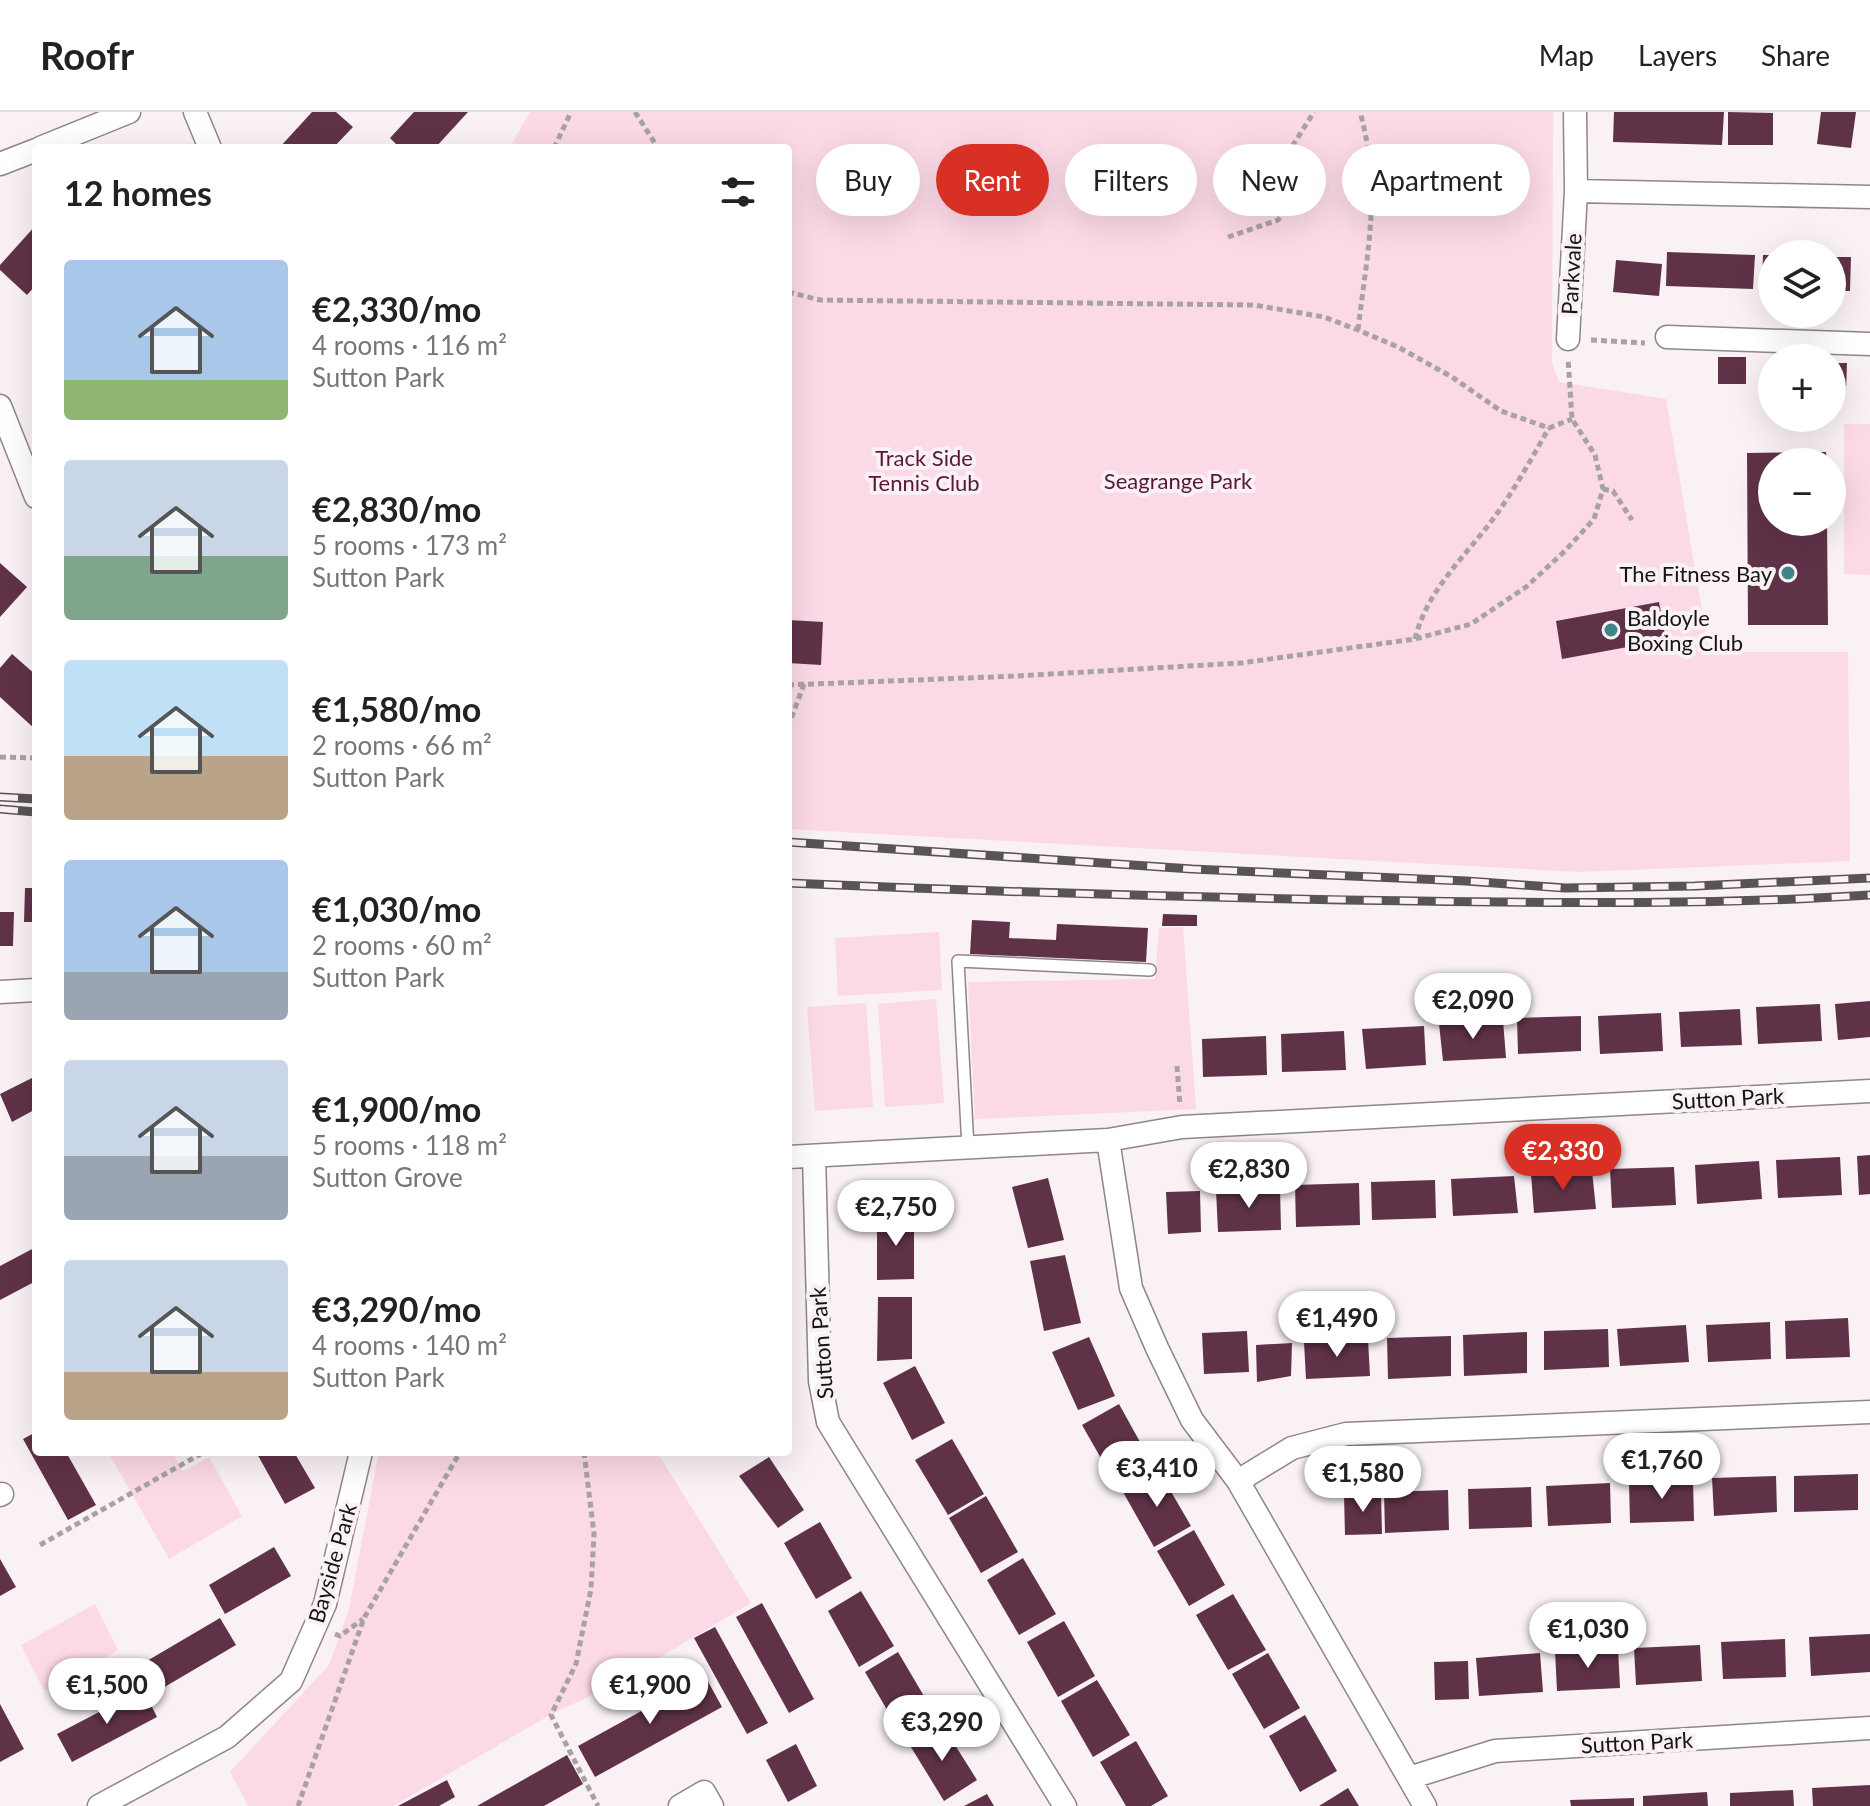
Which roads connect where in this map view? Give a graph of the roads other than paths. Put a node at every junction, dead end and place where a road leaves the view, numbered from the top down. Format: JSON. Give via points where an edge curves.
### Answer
{"nodes":[{"id":1,"x":129,"y":112,"type":"edge"},
{"id":2,"x":195,"y":112,"type":"edge"},
{"id":3,"x":1575,"y":112,"type":"edge"},
{"id":4,"x":50,"y":144,"type":"edge"},
{"id":5,"x":208,"y":144,"type":"edge"},
{"id":6,"x":32,"y":151,"type":"edge"},
{"id":7,"x":0,"y":164,"type":"edge"},
{"id":8,"x":1576,"y":191,"type":"junction"},
{"id":9,"x":1870,"y":197,"type":"edge"},
{"id":10,"x":1667,"y":337,"type":"road end"},
{"id":11,"x":1568,"y":339,"type":"road end"},
{"id":12,"x":1870,"y":344,"type":"edge"},
{"id":13,"x":0,"y":406,"type":"edge"},
{"id":14,"x":32,"y":487,"type":"edge"},
{"id":15,"x":1150,"y":970,"type":"dead end"},
{"id":16,"x":32,"y":990,"type":"edge"},
{"id":17,"x":0,"y":992,"type":"edge"},
{"id":18,"x":1870,"y":1091,"type":"edge"},
{"id":19,"x":1108,"y":1140,"type":"junction"},
{"id":20,"x":968,"y":1148,"type":"junction"},
{"id":21,"x":814,"y":1156,"type":"junction"},
{"id":22,"x":792,"y":1157,"type":"edge"},
{"id":23,"x":1870,"y":1412,"type":"edge"},
{"id":24,"x":360,"y":1456,"type":"edge"},
{"id":25,"x":1238,"y":1481,"type":"junction"},
{"id":26,"x":1870,"y":1728,"type":"edge"},
{"id":27,"x":1409,"y":1778,"type":"junction"},
{"id":28,"x":99,"y":1806,"type":"edge"},
{"id":29,"x":680,"y":1806,"type":"edge"},
{"id":30,"x":712,"y":1806,"type":"edge"},
{"id":31,"x":1065,"y":1806,"type":"edge"},
{"id":32,"x":1425,"y":1806,"type":"edge"}],
"edges":[{"from":1,"to":4,"type":"street"},
{"from":2,"to":5,"type":"street"},
{"from":3,"to":8,"type":"street","name":"Parkvale"},
{"from":6,"to":7,"type":"street"},
{"from":8,"to":9,"type":"street"},
{"from":8,"to":11,"type":"street","name":"Parkvale"},
{"from":10,"to":12,"type":"street"},
{"from":13,"to":14,"type":"street"},
{"from":15,"to":20,"type":"lane","via":[[958,961]]},
{"from":16,"to":17,"type":"street"},
{"from":18,"to":19,"type":"street","name":"Sutton Park","via":[[1182,1127]]},
{"from":19,"to":20,"type":"street","name":"Sutton Park"},
{"from":19,"to":25,"type":"street","via":[[1131,1288],[1192,1420]]},
{"from":20,"to":21,"type":"street","name":"Sutton Park"},
{"from":21,"to":22,"type":"street"},
{"from":21,"to":31,"type":"street","name":"Sutton Park","via":[[820,1381],[828,1422]]},
{"from":23,"to":25,"type":"street","via":[[1346,1434],[1292,1448]]},
{"from":24,"to":28,"type":"street","name":"Bayside Park","via":[[325,1604],[291,1681],[227,1737]]},
{"from":25,"to":27,"type":"street"},
{"from":26,"to":27,"type":"street","name":"Sutton Park","via":[[1495,1751]]},
{"from":27,"to":32,"type":"street"},
{"from":29,"to":30,"type":"street","via":[[704,1792]]}]}
